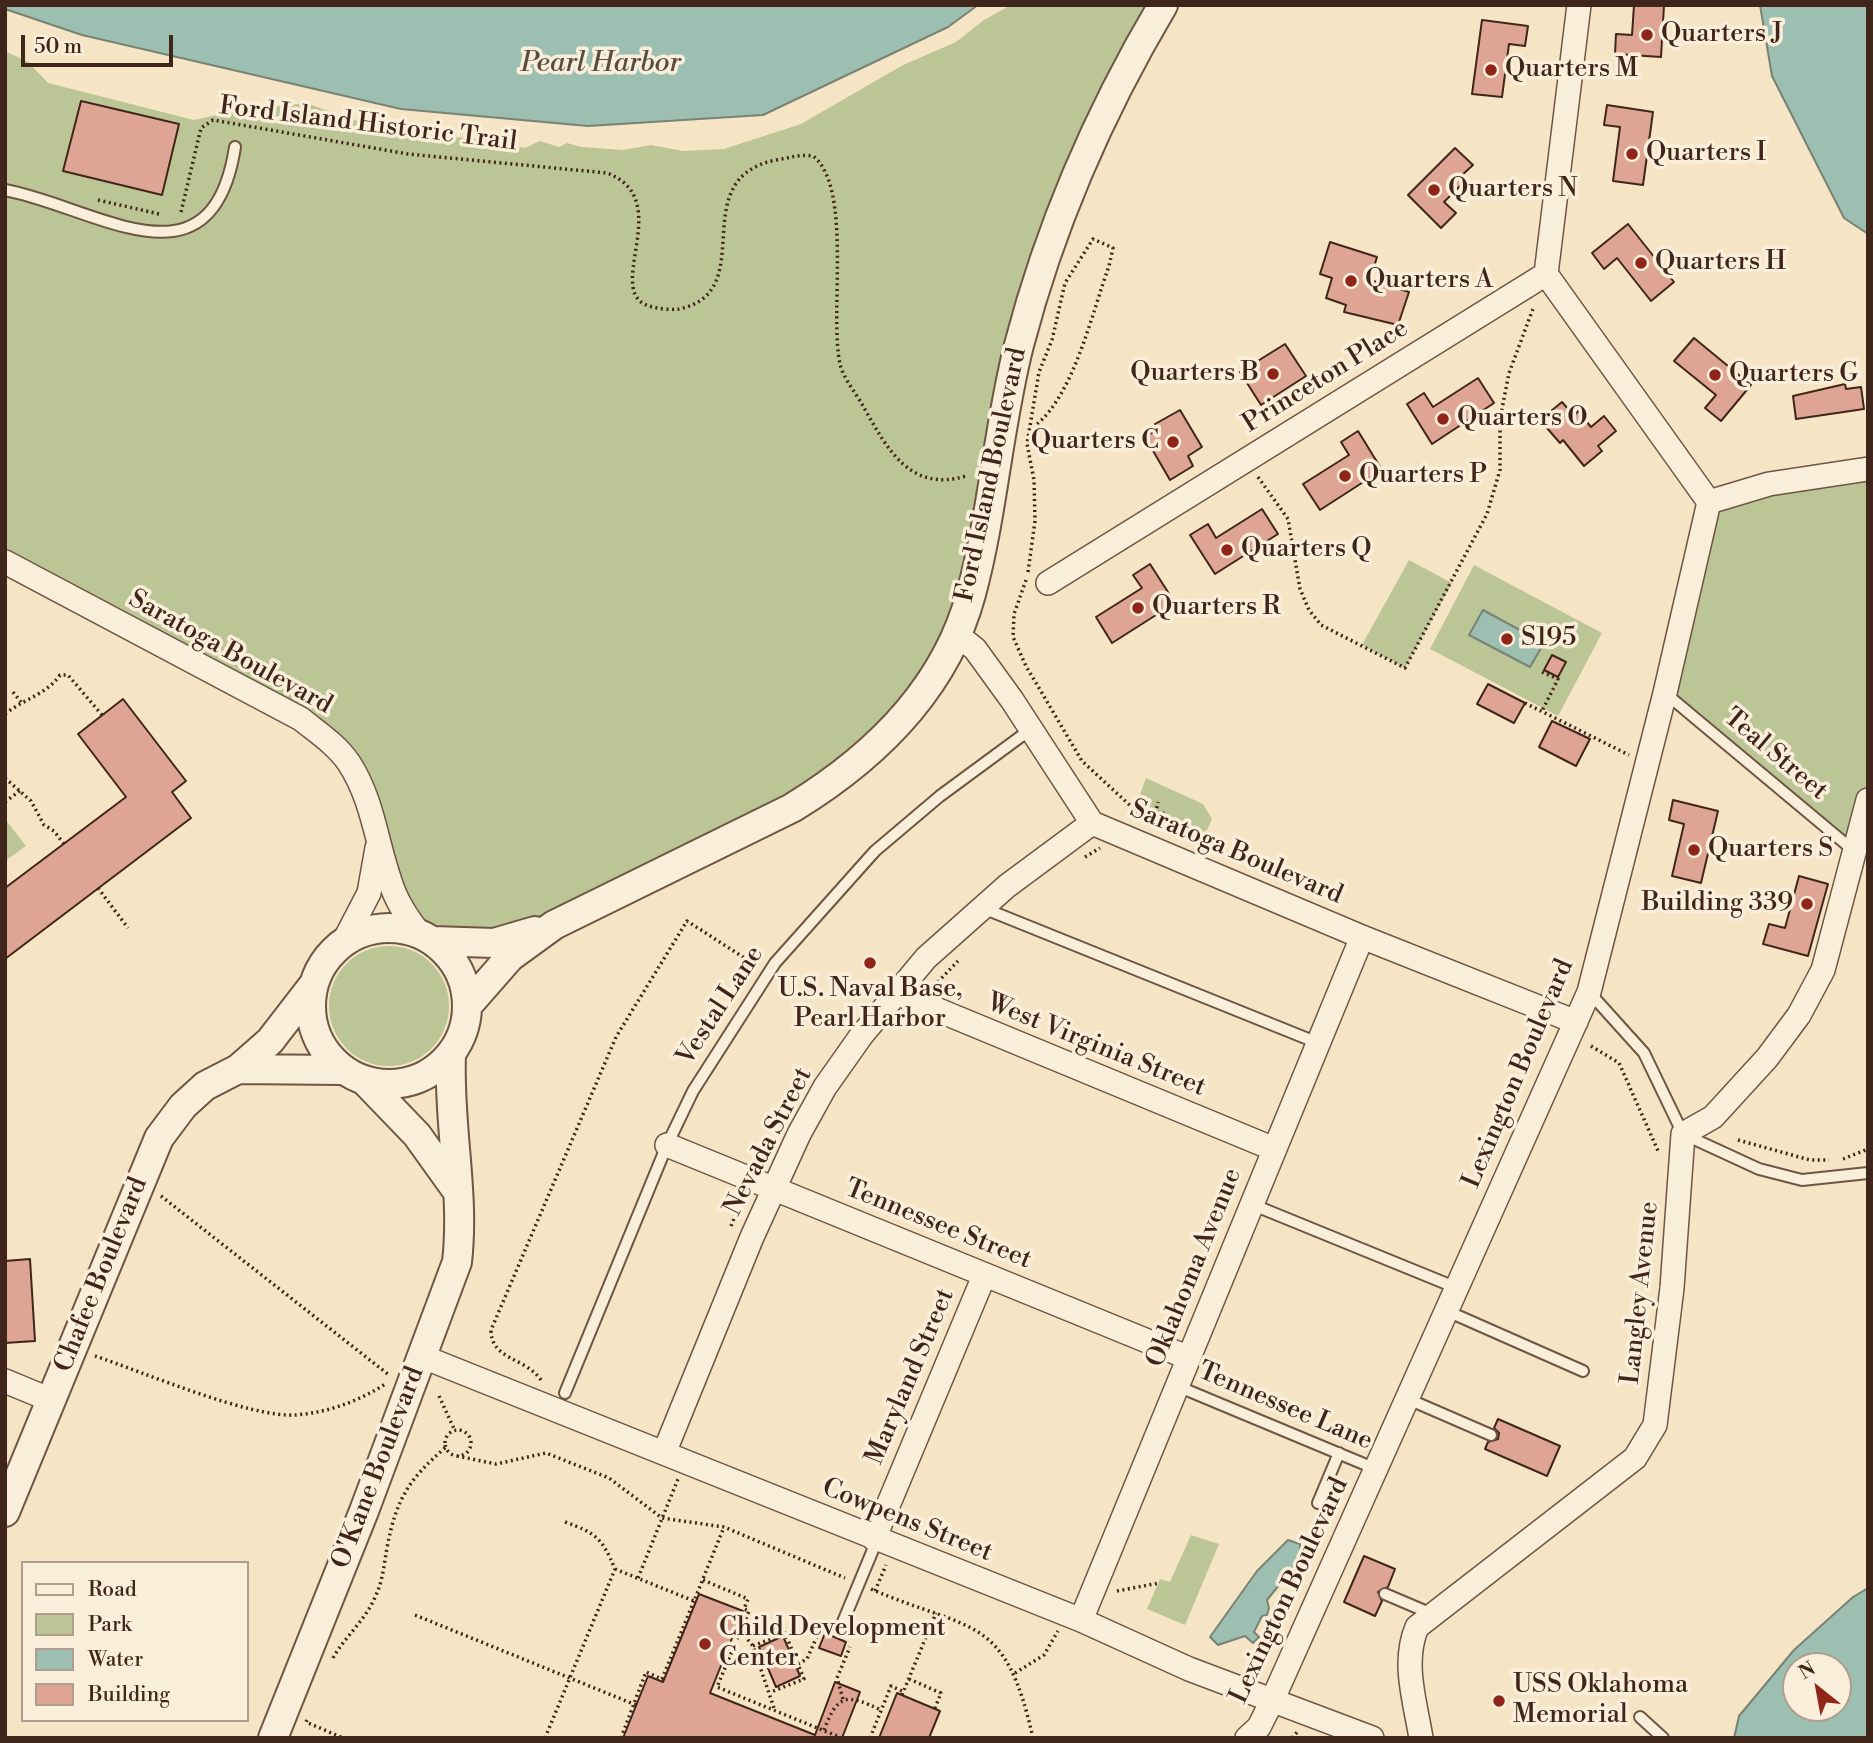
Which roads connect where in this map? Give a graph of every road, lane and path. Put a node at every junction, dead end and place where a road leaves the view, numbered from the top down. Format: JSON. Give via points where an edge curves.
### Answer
{"nodes":[{"id":1,"x":1163,"y":5,"type":"edge"},
{"id":2,"x":1579,"y":5,"type":"edge"},
{"id":3,"x":235,"y":148,"type":"dead end"},
{"id":4,"x":5,"y":190,"type":"edge"},
{"id":5,"x":97,"y":200,"type":"dead end"},
{"id":6,"x":160,"y":214,"type":"dead end"},
{"id":7,"x":178,"y":216,"type":"dead end"},
{"id":8,"x":1546,"y":274,"type":"junction"},
{"id":9,"x":1036,"y":425,"type":"dead end"},
{"id":10,"x":1246,"y":459,"type":"junction"},
{"id":11,"x":1868,"y":469,"type":"edge"},
{"id":12,"x":966,"y":476,"type":"dead end"},
{"id":13,"x":1709,"y":502,"type":"junction"},
{"id":14,"x":5,"y":562,"type":"edge"},
{"id":15,"x":1048,"y":583,"type":"dead end"},
{"id":16,"x":955,"y":633,"type":"junction"},
{"id":17,"x":1542,"y":672,"type":"dead end"},
{"id":18,"x":13,"y":692,"type":"dead end"},
{"id":19,"x":1665,"y":693,"type":"junction"},
{"id":20,"x":21,"y":702,"type":"junction"},
{"id":21,"x":1525,"y":703,"type":"dead end"},
{"id":22,"x":1542,"y":711,"type":"junction"},
{"id":23,"x":5,"y":714,"type":"edge"},
{"id":24,"x":102,"y":715,"type":"dead end"},
{"id":25,"x":1031,"y":729,"type":"junction"},
{"id":26,"x":1070,"y":739,"type":"dead end"},
{"id":27,"x":1647,"y":764,"type":"junction"},
{"id":28,"x":5,"y":778,"type":"edge"},
{"id":29,"x":20,"y":790,"type":"junction"},
{"id":30,"x":1868,"y":800,"type":"edge"},
{"id":31,"x":5,"y":802,"type":"edge"},
{"id":32,"x":1158,"y":802,"type":"dead end"},
{"id":33,"x":1157,"y":812,"type":"junction"},
{"id":34,"x":1167,"y":814,"type":"dead end"},
{"id":35,"x":1149,"y":822,"type":"dead end"},
{"id":36,"x":1092,"y":823,"type":"junction"},
{"id":37,"x":378,"y":838,"type":"junction"},
{"id":38,"x":64,"y":844,"type":"dead end"},
{"id":39,"x":1101,"y":847,"type":"dead end"},
{"id":40,"x":1855,"y":851,"type":"junction"},
{"id":41,"x":1081,"y":860,"type":"dead end"},
{"id":42,"x":98,"y":888,"type":"dead end"},
{"id":43,"x":982,"y":908,"type":"junction"},
{"id":44,"x":554,"y":925,"type":"junction"},
{"id":45,"x":128,"y":928,"type":"dead end"},
{"id":46,"x":426,"y":937,"type":"junction"},
{"id":47,"x":1362,"y":937,"type":"junction"},
{"id":48,"x":343,"y":943,"type":"junction"},
{"id":49,"x":960,"y":959,"type":"dead end"},
{"id":50,"x":768,"y":973,"type":"junction"},
{"id":51,"x":314,"y":984,"type":"junction"},
{"id":52,"x":1589,"y":992,"type":"junction"},
{"id":53,"x":897,"y":993,"type":"junction"},
{"id":54,"x":919,"y":1003,"type":"junction"},
{"id":55,"x":468,"y":1005,"type":"junction"},
{"id":56,"x":1576,"y":1022,"type":"junction"},
{"id":57,"x":1318,"y":1043,"type":"junction"},
{"id":58,"x":1591,"y":1046,"type":"dead end"},
{"id":59,"x":451,"y":1055,"type":"junction"},
{"id":60,"x":239,"y":1069,"type":"junction"},
{"id":61,"x":354,"y":1076,"type":"junction"},
{"id":62,"x":1683,"y":1134,"type":"junction"},
{"id":63,"x":1727,"y":1138,"type":"dead end"},
{"id":64,"x":667,"y":1144,"type":"junction"},
{"id":65,"x":1274,"y":1149,"type":"junction"},
{"id":66,"x":1868,"y":1149,"type":"edge"},
{"id":67,"x":1660,"y":1154,"type":"dead end"},
{"id":68,"x":1868,"y":1174,"type":"edge"},
{"id":69,"x":141,"y":1180,"type":"junction"},
{"id":70,"x":774,"y":1188,"type":"junction"},
{"id":71,"x":459,"y":1194,"type":"junction"},
{"id":72,"x":1251,"y":1205,"type":"junction"},
{"id":73,"x":984,"y":1276,"type":"junction"},
{"id":74,"x":1457,"y":1287,"type":"junction"},
{"id":75,"x":1447,"y":1311,"type":"junction"},
{"id":76,"x":83,"y":1352,"type":"dead end"},
{"id":77,"x":421,"y":1356,"type":"junction"},
{"id":78,"x":1189,"y":1358,"type":"junction"},
{"id":79,"x":1583,"y":1371,"type":"dead end"},
{"id":80,"x":5,"y":1381,"type":"edge"},
{"id":81,"x":1177,"y":1386,"type":"junction"},
{"id":82,"x":565,"y":1392,"type":"joint"},
{"id":83,"x":439,"y":1396,"type":"dead end"},
{"id":84,"x":1408,"y":1399,"type":"junction"},
{"id":85,"x":51,"y":1400,"type":"junction"},
{"id":86,"x":455,"y":1431,"type":"junction"},
{"id":87,"x":1491,"y":1435,"type":"dead end"},
{"id":88,"x":446,"y":1447,"type":"junction"},
{"id":89,"x":664,"y":1453,"type":"junction"},
{"id":90,"x":1339,"y":1453,"type":"junction"},
{"id":91,"x":457,"y":1456,"type":"junction"},
{"id":92,"x":1376,"y":1469,"type":"junction"},
{"id":93,"x":680,"y":1474,"type":"dead end"},
{"id":94,"x":1318,"y":1503,"type":"dead end"},
{"id":95,"x":5,"y":1512,"type":"edge"},
{"id":96,"x":662,"y":1518,"type":"junction"},
{"id":97,"x":565,"y":1522,"type":"dead end"},
{"id":98,"x":724,"y":1527,"type":"junction"},
{"id":99,"x":880,"y":1546,"type":"junction"},
{"id":100,"x":615,"y":1569,"type":"junction"},
{"id":101,"x":638,"y":1578,"type":"junction"},
{"id":102,"x":703,"y":1580,"type":"junction"},
{"id":103,"x":1159,"y":1583,"type":"dead end"},
{"id":104,"x":859,"y":1584,"type":"junction"},
{"id":105,"x":875,"y":1591,"type":"junction"},
{"id":106,"x":1117,"y":1591,"type":"dead end"},
{"id":107,"x":1385,"y":1594,"type":"dead end"},
{"id":108,"x":694,"y":1601,"type":"junction"},
{"id":109,"x":936,"y":1612,"type":"junction"},
{"id":110,"x":1432,"y":1614,"type":"junction"},
{"id":111,"x":415,"y":1615,"type":"dead end"},
{"id":112,"x":1080,"y":1620,"type":"junction"},
{"id":113,"x":840,"y":1629,"type":"dead end"},
{"id":114,"x":1059,"y":1629,"type":"dead end"},
{"id":115,"x":741,"y":1631,"type":"junction"},
{"id":116,"x":818,"y":1634,"type":"dead end"},
{"id":117,"x":752,"y":1646,"type":"junction"},
{"id":118,"x":850,"y":1647,"type":"dead end"},
{"id":119,"x":798,"y":1664,"type":"junction"},
{"id":120,"x":330,"y":1666,"type":"dead end"},
{"id":121,"x":1014,"y":1674,"type":"junction"},
{"id":122,"x":569,"y":1678,"type":"junction"},
{"id":123,"x":909,"y":1679,"type":"junction"},
{"id":124,"x":771,"y":1692,"type":"junction"},
{"id":125,"x":843,"y":1699,"type":"junction"},
{"id":126,"x":1272,"y":1701,"type":"junction"},
{"id":127,"x":635,"y":1704,"type":"junction"},
{"id":128,"x":934,"y":1708,"type":"dead end"},
{"id":129,"x":881,"y":1710,"type":"junction"},
{"id":130,"x":311,"y":1711,"type":"dead end"},
{"id":131,"x":775,"y":1711,"type":"junction"},
{"id":132,"x":1640,"y":1717,"type":"dead end"},
{"id":133,"x":824,"y":1731,"type":"junction"},
{"id":134,"x":273,"y":1738,"type":"edge"},
{"id":135,"x":343,"y":1738,"type":"edge"},
{"id":136,"x":545,"y":1738,"type":"edge"},
{"id":137,"x":621,"y":1738,"type":"edge"},
{"id":138,"x":842,"y":1738,"type":"edge"},
{"id":139,"x":870,"y":1738,"type":"edge"},
{"id":140,"x":1033,"y":1738,"type":"edge"},
{"id":141,"x":1247,"y":1738,"type":"edge"},
{"id":142,"x":1372,"y":1738,"type":"edge"},
{"id":143,"x":1421,"y":1738,"type":"edge"},
{"id":144,"x":1663,"y":1738,"type":"edge"}],
"edges":[{"from":1,"to":16,"type":"street","name":"Ford Island Boulevard","via":[[1111,99],[1073,182],[1048,253],[1019,345],[976,572]]},
{"from":2,"to":8,"type":"street"},
{"from":3,"to":4,"type":"lane","via":[[221,199],[206,219],[172,233],[132,229]]},
{"from":5,"to":6,"type":"path"},
{"from":7,"to":12,"type":"path","name":"Ford Island Historic Trail","via":[[201,128],[212,120],[408,154],[607,173],[625,183],[640,212],[632,274],[636,297],[650,307],[680,309],[701,299],[718,280],[729,195],[736,179],[764,163],[813,156],[827,173],[834,203],[840,366],[880,435],[909,470],[928,479],[950,481]]},
{"from":8,"to":10,"type":"street","name":"Princeton Place"},
{"from":8,"to":10,"type":"path","via":[[1509,373],[1500,419],[1500,470],[1488,514],[1405,668],[1321,625],[1309,611],[1300,589],[1288,519]]},
{"from":8,"to":13,"type":"street"},
{"from":9,"to":26,"type":"path","via":[[1063,394],[1109,265],[1113,248],[1101,240],[1093,239],[1087,245],[1065,283],[1052,340],[1039,372],[1027,444],[1035,521],[1028,573],[1014,614],[1013,637],[1021,656]]},
{"from":10,"to":15,"type":"street","name":"Princeton Place"},
{"from":11,"to":13,"type":"street","via":[[1769,485]]},
{"from":13,"to":19,"type":"street","name":"Lexington Boulevard"},
{"from":14,"to":37,"type":"street","name":"Saratoga Boulevard","via":[[301,719],[348,761],[365,792]]},
{"from":16,"to":25,"type":"street","name":"Saratoga Boulevard","via":[[975,649]]},
{"from":16,"to":44,"type":"street","name":"Ford Island Boulevard","via":[[937,672],[905,716],[883,742],[828,786]]},
{"from":17,"to":22,"type":"path","via":[[1558,679]]},
{"from":18,"to":20,"type":"path"},
{"from":19,"to":27,"type":"street","name":"Lexington Boulevard"},
{"from":19,"to":40,"type":"lane","name":"Teal Street"},
{"from":20,"to":23,"type":"path"},
{"from":20,"to":24,"type":"path","via":[[46,691],[60,674],[68,675]]},
{"from":21,"to":22,"type":"path"},
{"from":22,"to":27,"type":"path"},
{"from":25,"to":36,"type":"street","name":"Saratoga Boulevard"},
{"from":25,"to":50,"type":"lane","name":"Vestal Lane","via":[[875,851]]},
{"from":27,"to":52,"type":"street","name":"Lexington Boulevard"},
{"from":28,"to":29,"type":"path"},
{"from":29,"to":31,"type":"path"},
{"from":29,"to":38,"type":"path","via":[[44,825]]},
{"from":30,"to":40,"type":"street"},
{"from":32,"to":33,"type":"path"},
{"from":33,"to":34,"type":"path"},
{"from":33,"to":35,"type":"path"},
{"from":36,"to":43,"type":"street","name":"Nevada Street"},
{"from":36,"to":47,"type":"street","name":"Saratoga Boulevard"},
{"from":37,"to":46,"type":"street","name":"Saratoga Boulevard","via":[[401,908]]},
{"from":37,"to":48,"type":"street","name":"Saratoga Boulevard","via":[[369,893]]},
{"from":39,"to":41,"type":"path"},
{"from":40,"to":62,"type":"street","via":[[1823,970],[1799,1015],[1713,1117]]},
{"from":42,"to":45,"type":"path"},
{"from":43,"to":53,"type":"street","name":"Nevada Street","via":[[926,958]]},
{"from":43,"to":57,"type":"lane"},
{"from":44,"to":46,"type":"street","name":"Ford Island Boulevard","via":[[495,943]]},
{"from":44,"to":55,"type":"street","name":"Ford Island Boulevard","via":[[510,957]]},
{"from":46,"to":48,"type":"street","via":[[380,929]]},
{"from":46,"to":55,"type":"street","via":[[451,958],[464,980]]},
{"from":47,"to":56,"type":"street","name":"Saratoga Boulevard"},
{"from":47,"to":57,"type":"street","name":"Oklahoma Avenue"},
{"from":48,"to":51,"type":"street","via":[[321,968]]},
{"from":49,"to":54,"type":"path"},
{"from":50,"to":64,"type":"lane","name":"Vestal Lane","via":[[699,1080]]},
{"from":50,"to":82,"type":"path","via":[[687,921],[616,1037],[491,1331],[497,1351],[532,1368],[542,1382]]},
{"from":51,"to":60,"type":"street","name":"Chafee Boulevard","via":[[270,1041]]},
{"from":51,"to":61,"type":"street","via":[[310,1007],[314,1031],[326,1053]]},
{"from":52,"to":56,"type":"street","name":"Lexington Boulevard"},
{"from":52,"to":62,"type":"lane","via":[[1644,1053]]},
{"from":53,"to":54,"type":"street","name":"West Virginia Street"},
{"from":53,"to":70,"type":"street","name":"Nevada Street","via":[[825,1087]]},
{"from":54,"to":65,"type":"street","name":"West Virginia Street"},
{"from":55,"to":59,"type":"street","via":[[464,1031]]},
{"from":56,"to":74,"type":"street","name":"Lexington Boulevard"},
{"from":57,"to":65,"type":"street","name":"Oklahoma Avenue"},
{"from":58,"to":67,"type":"path","via":[[1619,1063]]},
{"from":59,"to":61,"type":"street","via":[[412,1082],[389,1085]]},
{"from":59,"to":71,"type":"street","name":"O'Kane Boulevard","via":[[452,1138]]},
{"from":60,"to":61,"type":"street","name":"Chafee Boulevard"},
{"from":60,"to":69,"type":"street","name":"Chafee Boulevard","via":[[205,1086],[183,1106],[159,1139]]},
{"from":61,"to":71,"type":"street","name":"O'Kane Boulevard","via":[[438,1160]]},
{"from":62,"to":68,"type":"lane","via":[[1759,1169],[1801,1180]]},
{"from":62,"to":110,"type":"street","name":"Langley Avenue","via":[[1672,1288],[1655,1425],[1647,1441],[1635,1458],[1581,1502]]},
{"from":63,"to":66,"type":"path","via":[[1810,1160],[1839,1160]]},
{"from":64,"to":70,"type":"street","name":"Tennessee Street"},
{"from":64,"to":82,"type":"lane","name":"Vestal Lane"},
{"from":65,"to":72,"type":"street","name":"Oklahoma Avenue"},
{"from":69,"to":76,"type":"path","via":[[394,1379],[356,1403],[295,1415],[251,1408]]},
{"from":69,"to":85,"type":"street","name":"Chafee Boulevard"},
{"from":70,"to":73,"type":"street","name":"Tennessee Street"},
{"from":70,"to":89,"type":"street","name":"Nevada Street"},
{"from":71,"to":77,"type":"street","name":"O'Kane Boulevard","via":[[457,1262]]},
{"from":72,"to":74,"type":"lane"},
{"from":72,"to":78,"type":"street","name":"Oklahoma Avenue"},
{"from":73,"to":78,"type":"street","name":"Tennessee Street"},
{"from":73,"to":99,"type":"street","name":"Maryland Street"},
{"from":74,"to":75,"type":"street","name":"Lexington Boulevard"},
{"from":75,"to":79,"type":"lane"},
{"from":75,"to":84,"type":"street","name":"Lexington Boulevard"},
{"from":77,"to":89,"type":"street","name":"Cowpens Street"},
{"from":77,"to":134,"type":"street","name":"O'Kane Boulevard"},
{"from":78,"to":81,"type":"street","name":"Oklahoma Avenue"},
{"from":80,"to":85,"type":"street"},
{"from":81,"to":90,"type":"lane","name":"Tennessee Lane"},
{"from":81,"to":112,"type":"street","name":"Oklahoma Avenue"},
{"from":83,"to":86,"type":"path"},
{"from":84,"to":87,"type":"lane"},
{"from":84,"to":92,"type":"street","name":"Lexington Boulevard"},
{"from":85,"to":95,"type":"street","name":"Chafee Boulevard"},
{"from":86,"to":88,"type":"path"},
{"from":86,"to":91,"type":"path","via":[[467,1434],[471,1442],[467,1453]]},
{"from":88,"to":91,"type":"path"},
{"from":88,"to":120,"type":"path","via":[[416,1473],[396,1512],[375,1599]]},
{"from":89,"to":99,"type":"street","name":"Cowpens Street"},
{"from":90,"to":92,"type":"lane","name":"Tennessee Lane"},
{"from":90,"to":94,"type":"lane"},
{"from":91,"to":96,"type":"path","via":[[496,1464],[546,1453],[609,1478]]},
{"from":92,"to":126,"type":"street","name":"Lexington Boulevard"},
{"from":93,"to":96,"type":"path"},
{"from":96,"to":98,"type":"path"},
{"from":96,"to":101,"type":"path"},
{"from":97,"to":100,"type":"path","via":[[590,1531],[604,1544]]},
{"from":98,"to":102,"type":"path"},
{"from":98,"to":104,"type":"path"},
{"from":99,"to":104,"type":"lane"},
{"from":99,"to":105,"type":"path"},
{"from":99,"to":112,"type":"street","name":"Cowpens Street"},
{"from":100,"to":101,"type":"path"},
{"from":100,"to":122,"type":"path"},
{"from":101,"to":108,"type":"path"},
{"from":102,"to":108,"type":"path"},
{"from":102,"to":115,"type":"path","via":[[748,1599],[744,1609],[749,1611]]},
{"from":103,"to":106,"type":"path"},
{"from":104,"to":105,"type":"path"},
{"from":104,"to":113,"type":"lane"},
{"from":105,"to":109,"type":"path"},
{"from":107,"to":110,"type":"lane"},
{"from":108,"to":127,"type":"path","via":[[662,1679],[646,1672]]},
{"from":109,"to":121,"type":"path","via":[[984,1634],[1001,1649]]},
{"from":109,"to":123,"type":"path"},
{"from":110,"to":143,"type":"street","name":"Langley Avenue","via":[[1417,1627],[1410,1645],[1410,1677]]},
{"from":111,"to":122,"type":"path"},
{"from":112,"to":126,"type":"street","name":"Cowpens Street"},
{"from":114,"to":121,"type":"path","via":[[1044,1655]]},
{"from":115,"to":117,"type":"path"},
{"from":115,"to":131,"type":"path","via":[[717,1687]]},
{"from":116,"to":119,"type":"path","via":[[807,1660]]},
{"from":117,"to":119,"type":"path","via":[[785,1633]]},
{"from":117,"to":124,"type":"path"},
{"from":118,"to":125,"type":"path","via":[[837,1678]]},
{"from":119,"to":124,"type":"path","via":[[804,1679]]},
{"from":121,"to":140,"type":"path"},
{"from":122,"to":127,"type":"path"},
{"from":122,"to":136,"type":"path"},
{"from":123,"to":128,"type":"path","via":[[941,1693]]},
{"from":123,"to":129,"type":"path","via":[[903,1694],[891,1686]]},
{"from":124,"to":131,"type":"path"},
{"from":125,"to":129,"type":"path","via":[[850,1697]]},
{"from":125,"to":133,"type":"path"},
{"from":126,"to":141,"type":"street","name":"Lexington Boulevard","via":[[1259,1727]]},
{"from":126,"to":142,"type":"street","name":"Cowpens Street"},
{"from":127,"to":137,"type":"path"},
{"from":129,"to":139,"type":"path"},
{"from":130,"to":135,"type":"path","via":[[306,1722]]},
{"from":131,"to":133,"type":"path"},
{"from":132,"to":144,"type":"lane"},
{"from":133,"to":138,"type":"path"}]}
